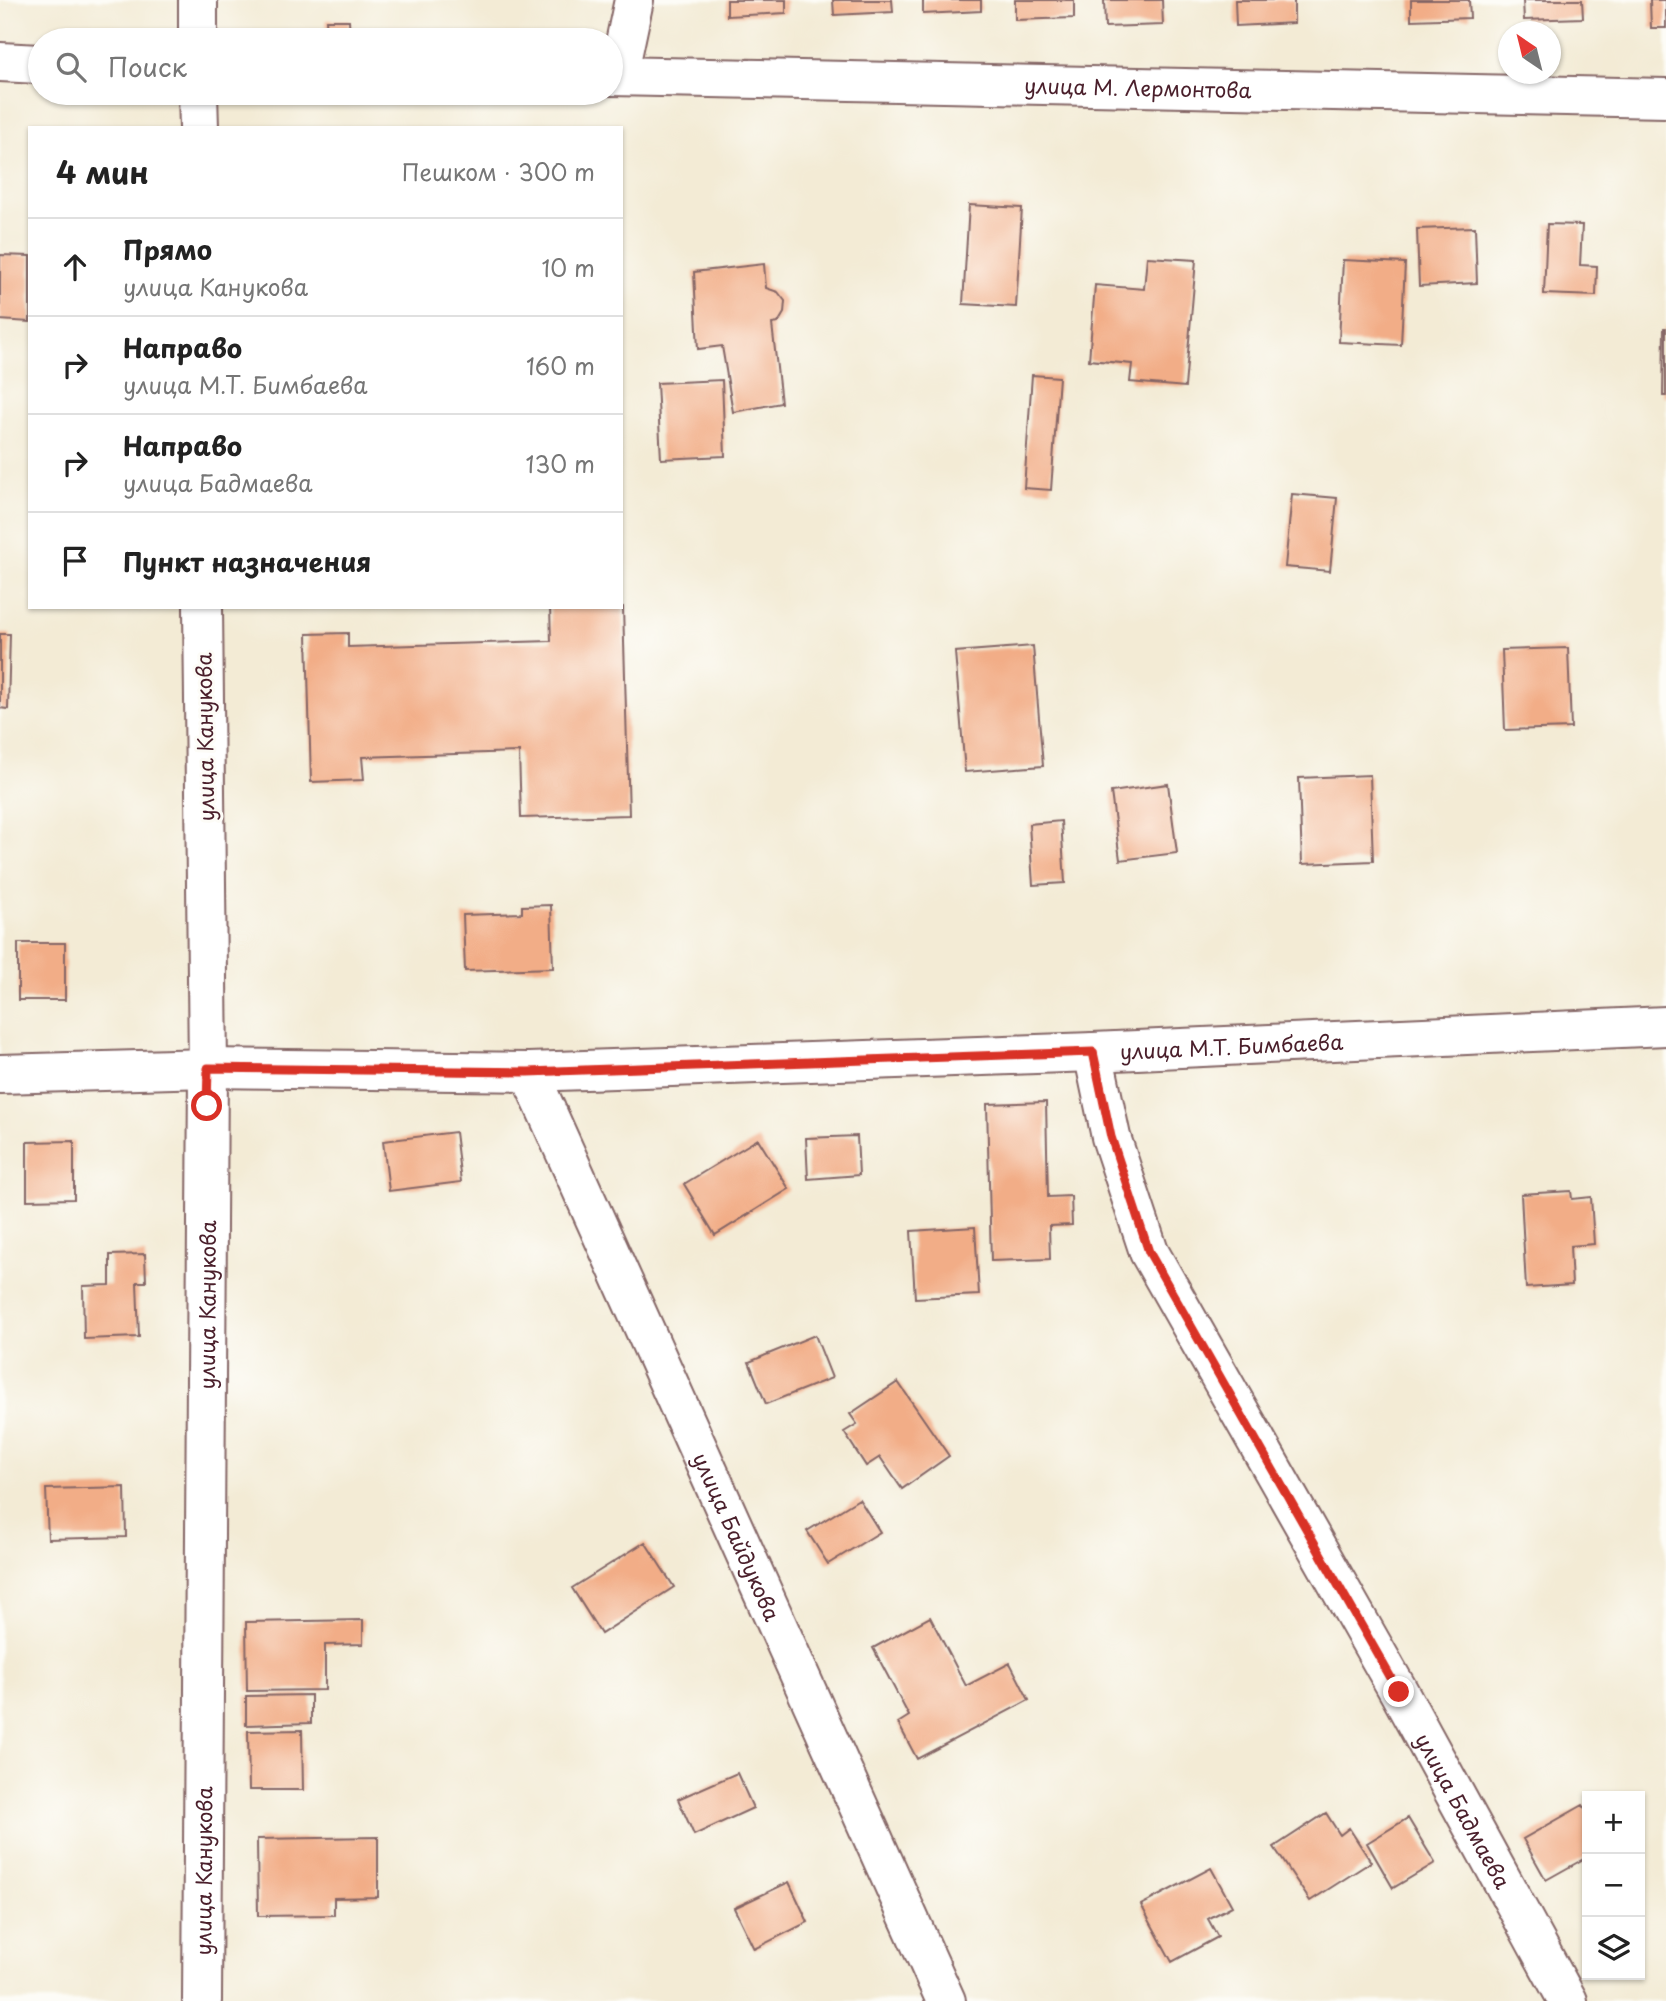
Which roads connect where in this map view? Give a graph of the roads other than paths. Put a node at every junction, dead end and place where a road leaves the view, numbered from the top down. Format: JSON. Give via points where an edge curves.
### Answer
{"nodes":[{"id":1,"x":198,"y":0,"type":"edge"},
{"id":2,"x":634,"y":0,"type":"edge"},
{"id":3,"x":198,"y":28,"type":"edge"},
{"id":4,"x":623,"y":42,"type":"edge"},
{"id":5,"x":0,"y":62,"type":"edge"},
{"id":6,"x":28,"y":63,"type":"edge"},
{"id":7,"x":623,"y":76,"type":"edge"},
{"id":8,"x":1666,"y":98,"type":"edge"},
{"id":9,"x":198,"y":105,"type":"edge"},
{"id":10,"x":199,"y":126,"type":"edge"},
{"id":11,"x":203,"y":609,"type":"edge"},
{"id":12,"x":1666,"y":1027,"type":"edge"},
{"id":13,"x":1093,"y":1052,"type":"junction"},
{"id":14,"x":208,"y":1068,"type":"junction"},
{"id":15,"x":528,"y":1072,"type":"junction"},
{"id":16,"x":0,"y":1074,"type":"edge"},
{"id":17,"x":202,"y":2001,"type":"edge"},
{"id":18,"x":946,"y":2001,"type":"edge"},
{"id":19,"x":1568,"y":2001,"type":"edge"}],
"edges":[{"from":1,"to":3,"type":"street"},
{"from":2,"to":4,"type":"street"},
{"from":5,"to":6,"type":"street"},
{"from":7,"to":8,"type":"street","name":"улица М. Лермонтова"},
{"from":9,"to":10,"type":"street"},
{"from":11,"to":14,"type":"street","name":"улица Канукова"},
{"from":12,"to":13,"type":"street","name":"улица М.Т. Бимбаева"},
{"from":13,"to":15,"type":"street","name":"улица М.Т. Бимбаева"},
{"from":13,"to":19,"type":"street","name":"улица Бадмаева","via":[[1111,1137],[1149,1252]]},
{"from":14,"to":15,"type":"street","name":"улица М.Т. Бимбаева"},
{"from":14,"to":16,"type":"street","name":"улица М.Т. Бимбаева"},
{"from":14,"to":17,"type":"street","name":"улица Канукова"},
{"from":15,"to":18,"type":"street","name":"улица Байдукова"}]}
